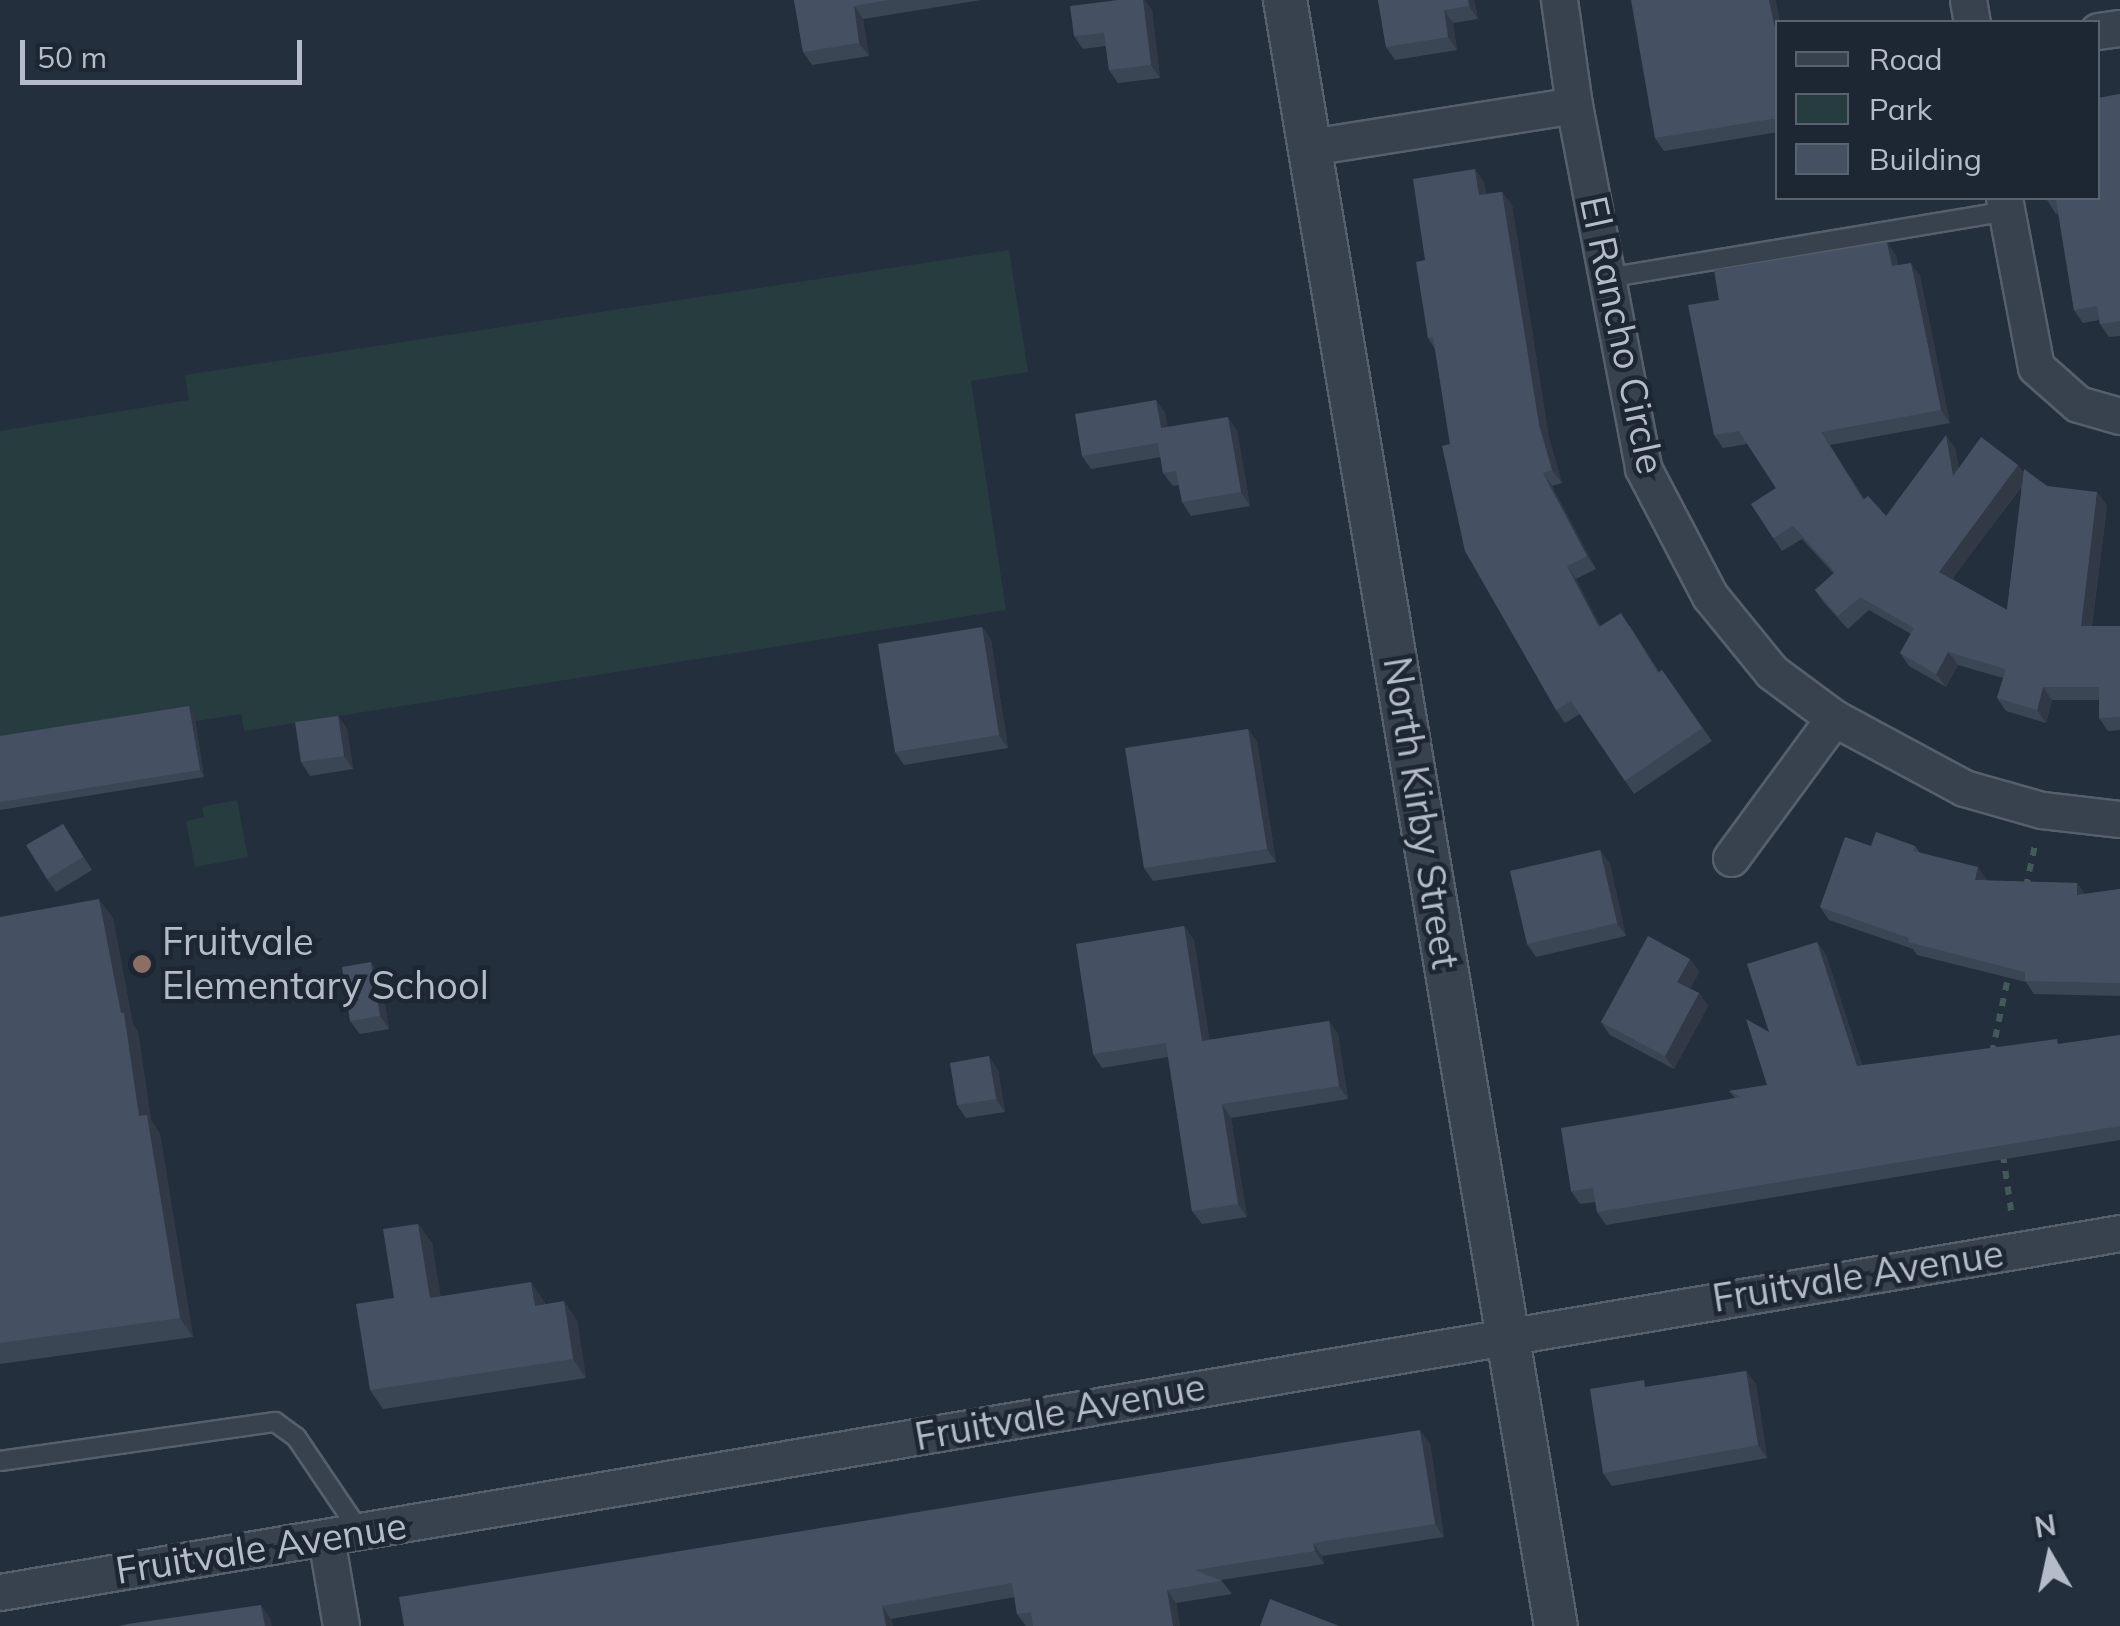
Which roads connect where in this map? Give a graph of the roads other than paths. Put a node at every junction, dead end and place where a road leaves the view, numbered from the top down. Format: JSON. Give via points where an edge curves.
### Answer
{"nodes":[{"id":1,"x":1285,"y":0,"type":"edge"},
{"id":2,"x":1559,"y":0,"type":"edge"},
{"id":3,"x":1574,"y":104,"type":"junction"},
{"id":4,"x":1310,"y":146,"type":"junction"},
{"id":5,"x":2006,"y":204,"type":"edge"},
{"id":6,"x":1608,"y":278,"type":"junction"},
{"id":7,"x":2120,"y":416,"type":"edge"},
{"id":8,"x":1834,"y":718,"type":"junction"},
{"id":9,"x":2120,"y":819,"type":"edge"},
{"id":10,"x":1730,"y":858,"type":"dead end"},
{"id":11,"x":2120,"y":1233,"type":"edge"},
{"id":12,"x":1508,"y":1334,"type":"junction"},
{"id":13,"x":0,"y":1461,"type":"edge"},
{"id":14,"x":343,"y":1535,"type":"junction"},
{"id":15,"x":0,"y":1592,"type":"edge"},
{"id":16,"x":341,"y":1626,"type":"edge"},
{"id":17,"x":1556,"y":1626,"type":"edge"}],
"edges":[{"from":1,"to":4,"type":"street","name":"North Kirby Street"},
{"from":2,"to":3,"type":"street","name":"El Rancho Circle"},
{"from":3,"to":4,"type":"street"},
{"from":3,"to":6,"type":"street","name":"El Rancho Circle"},
{"from":4,"to":12,"type":"street","name":"North Kirby Street"},
{"from":5,"to":6,"type":"lane"},
{"from":5,"to":7,"type":"street","via":[[2036,367],[2078,404]]},
{"from":6,"to":8,"type":"street","name":"El Rancho Circle","via":[[1644,468],[1710,596],[1772,672]]},
{"from":8,"to":9,"type":"street","name":"El Rancho Circle","via":[[1964,788],[2042,810]]},
{"from":8,"to":10,"type":"street"},
{"from":11,"to":12,"type":"street","name":"Fruitvale Avenue"},
{"from":12,"to":14,"type":"street","name":"Fruitvale Avenue"},
{"from":12,"to":17,"type":"street","name":"North Kirby Street"},
{"from":13,"to":14,"type":"lane","via":[[276,1422],[296,1437]]},
{"from":14,"to":15,"type":"street","name":"Fruitvale Avenue"},
{"from":14,"to":16,"type":"street"}]}
